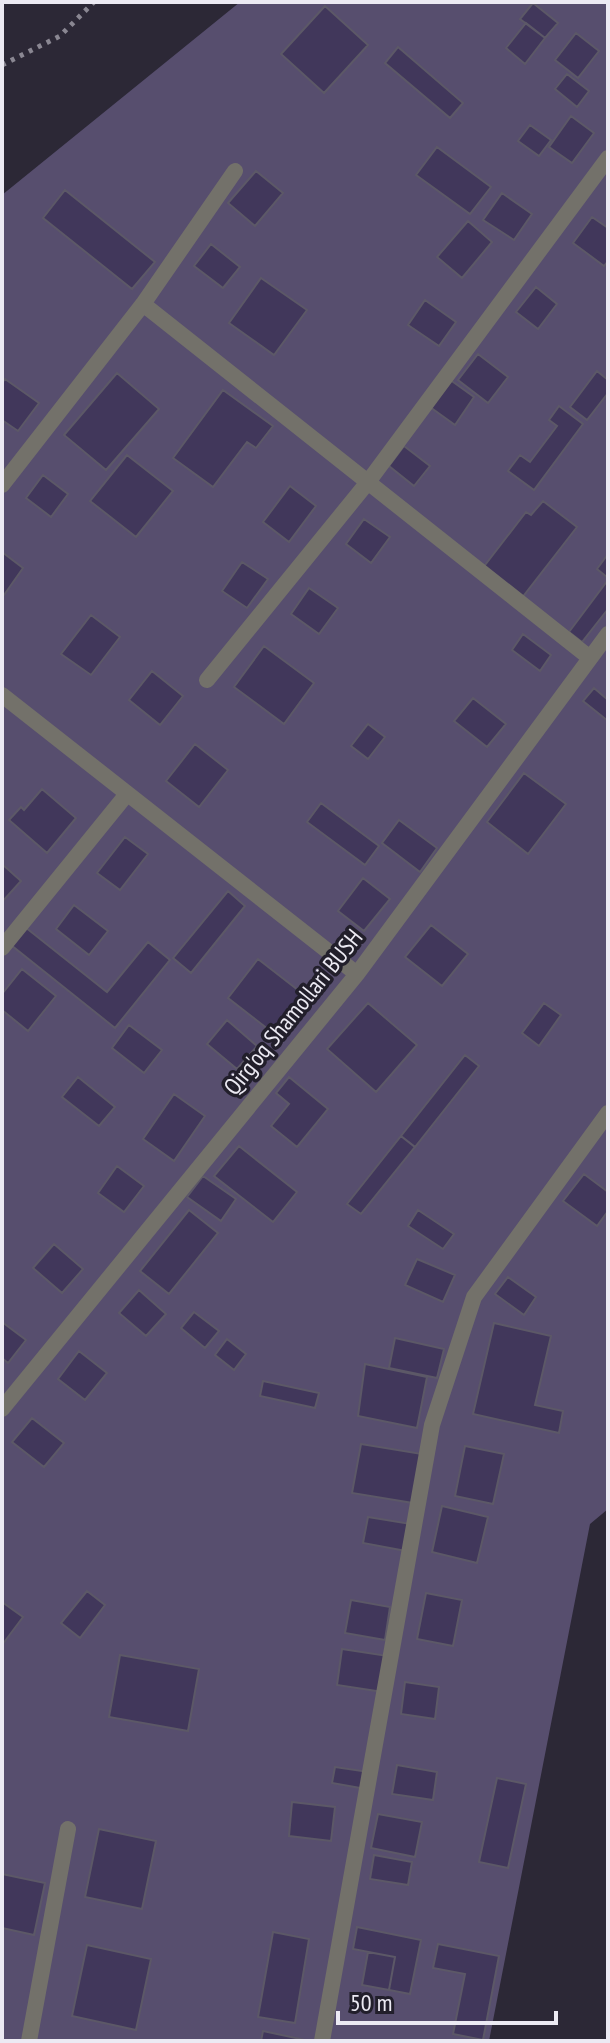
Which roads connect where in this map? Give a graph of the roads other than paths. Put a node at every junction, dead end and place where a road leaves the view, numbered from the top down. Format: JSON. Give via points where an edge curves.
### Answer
{"nodes":[{"id":1,"x":608,"y":158,"type":"edge"},
{"id":2,"x":235,"y":171,"type":"dead end"},
{"id":3,"x":143,"y":304,"type":"junction"},
{"id":4,"x":368,"y":482,"type":"junction"},
{"id":5,"x":2,"y":485,"type":"edge"},
{"id":6,"x":608,"y":634,"type":"edge"},
{"id":7,"x":590,"y":658,"type":"junction"},
{"id":8,"x":207,"y":680,"type":"dead end"},
{"id":9,"x":2,"y":695,"type":"edge"},
{"id":10,"x":127,"y":794,"type":"junction"},
{"id":11,"x":2,"y":948,"type":"edge"},
{"id":12,"x":357,"y":974,"type":"junction"},
{"id":13,"x":608,"y":1113,"type":"edge"},
{"id":14,"x":2,"y":1409,"type":"edge"},
{"id":15,"x":68,"y":1829,"type":"dead end"},
{"id":16,"x":29,"y":2041,"type":"edge"},
{"id":17,"x":322,"y":2041,"type":"edge"}],
"edges":[{"from":1,"to":4,"type":"street"},
{"from":2,"to":3,"type":"street"},
{"from":3,"to":4,"type":"street"},
{"from":3,"to":5,"type":"street"},
{"from":4,"to":7,"type":"street"},
{"from":4,"to":8,"type":"street"},
{"from":6,"to":7,"type":"street","name":"Qirg'oq Shamollari BUSH"},
{"from":7,"to":12,"type":"street","name":"Qirg'oq Shamollari BUSH"},
{"from":9,"to":10,"type":"street"},
{"from":10,"to":11,"type":"street"},
{"from":10,"to":12,"type":"street"},
{"from":12,"to":14,"type":"street","name":"Qirg'oq Shamollari BUSH"},
{"from":13,"to":17,"type":"street","via":[[474,1297],[432,1425]]},
{"from":15,"to":16,"type":"street"}]}
